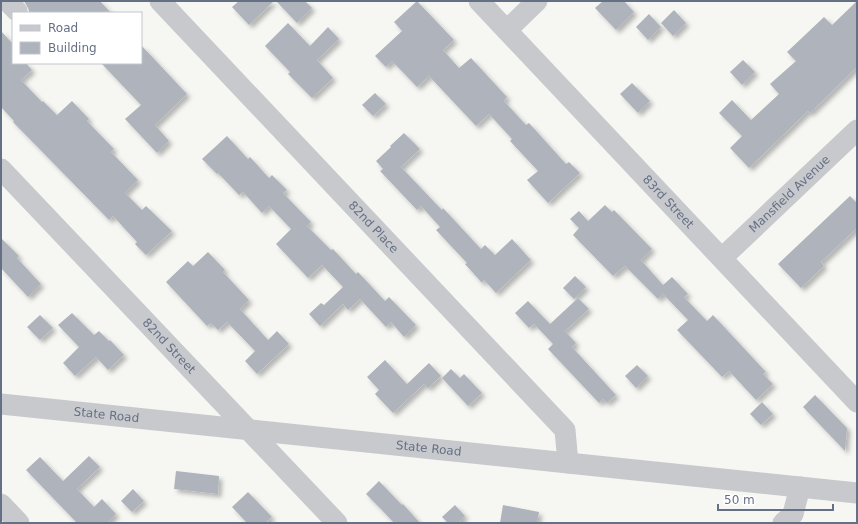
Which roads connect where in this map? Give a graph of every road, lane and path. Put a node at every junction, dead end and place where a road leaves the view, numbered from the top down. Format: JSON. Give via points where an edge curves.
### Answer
{"nodes":[{"id":1,"x":160,"y":1,"type":"edge"},
{"id":2,"x":479,"y":1,"type":"edge"},
{"id":3,"x":537,"y":1,"type":"edge"},
{"id":4,"x":507,"y":30,"type":"junction"},
{"id":5,"x":857,"y":130,"type":"edge"},
{"id":6,"x":1,"y":169,"type":"edge"},
{"id":7,"x":722,"y":258,"type":"junction"},
{"id":8,"x":857,"y":402,"type":"edge"},
{"id":9,"x":1,"y":404,"type":"edge"},
{"id":10,"x":248,"y":430,"type":"junction"},
{"id":11,"x":568,"y":463,"type":"junction"},
{"id":12,"x":800,"y":487,"type":"junction"},
{"id":13,"x":857,"y":493,"type":"edge"},
{"id":14,"x":1,"y":504,"type":"edge"},
{"id":15,"x":19,"y":523,"type":"edge"},
{"id":16,"x":337,"y":523,"type":"edge"},
{"id":17,"x":783,"y":523,"type":"edge"}],
"edges":[{"from":1,"to":11,"type":"street","name":"82nd Place","via":[[565,430]]},
{"from":2,"to":4,"type":"street","name":"83rd Street"},
{"from":3,"to":4,"type":"street"},
{"from":4,"to":7,"type":"street","name":"83rd Street"},
{"from":5,"to":7,"type":"street","name":"Mansfield Avenue"},
{"from":6,"to":10,"type":"street","name":"82nd Street"},
{"from":7,"to":8,"type":"street","name":"83rd Street"},
{"from":9,"to":10,"type":"street","name":"State Road"},
{"from":10,"to":11,"type":"street","name":"State Road"},
{"from":10,"to":16,"type":"street","name":"82nd Street"},
{"from":11,"to":12,"type":"street","name":"State Road"},
{"from":12,"to":13,"type":"street","name":"State Road"},
{"from":12,"to":17,"type":"street","via":[[793,514]]},
{"from":14,"to":15,"type":"street"}]}
